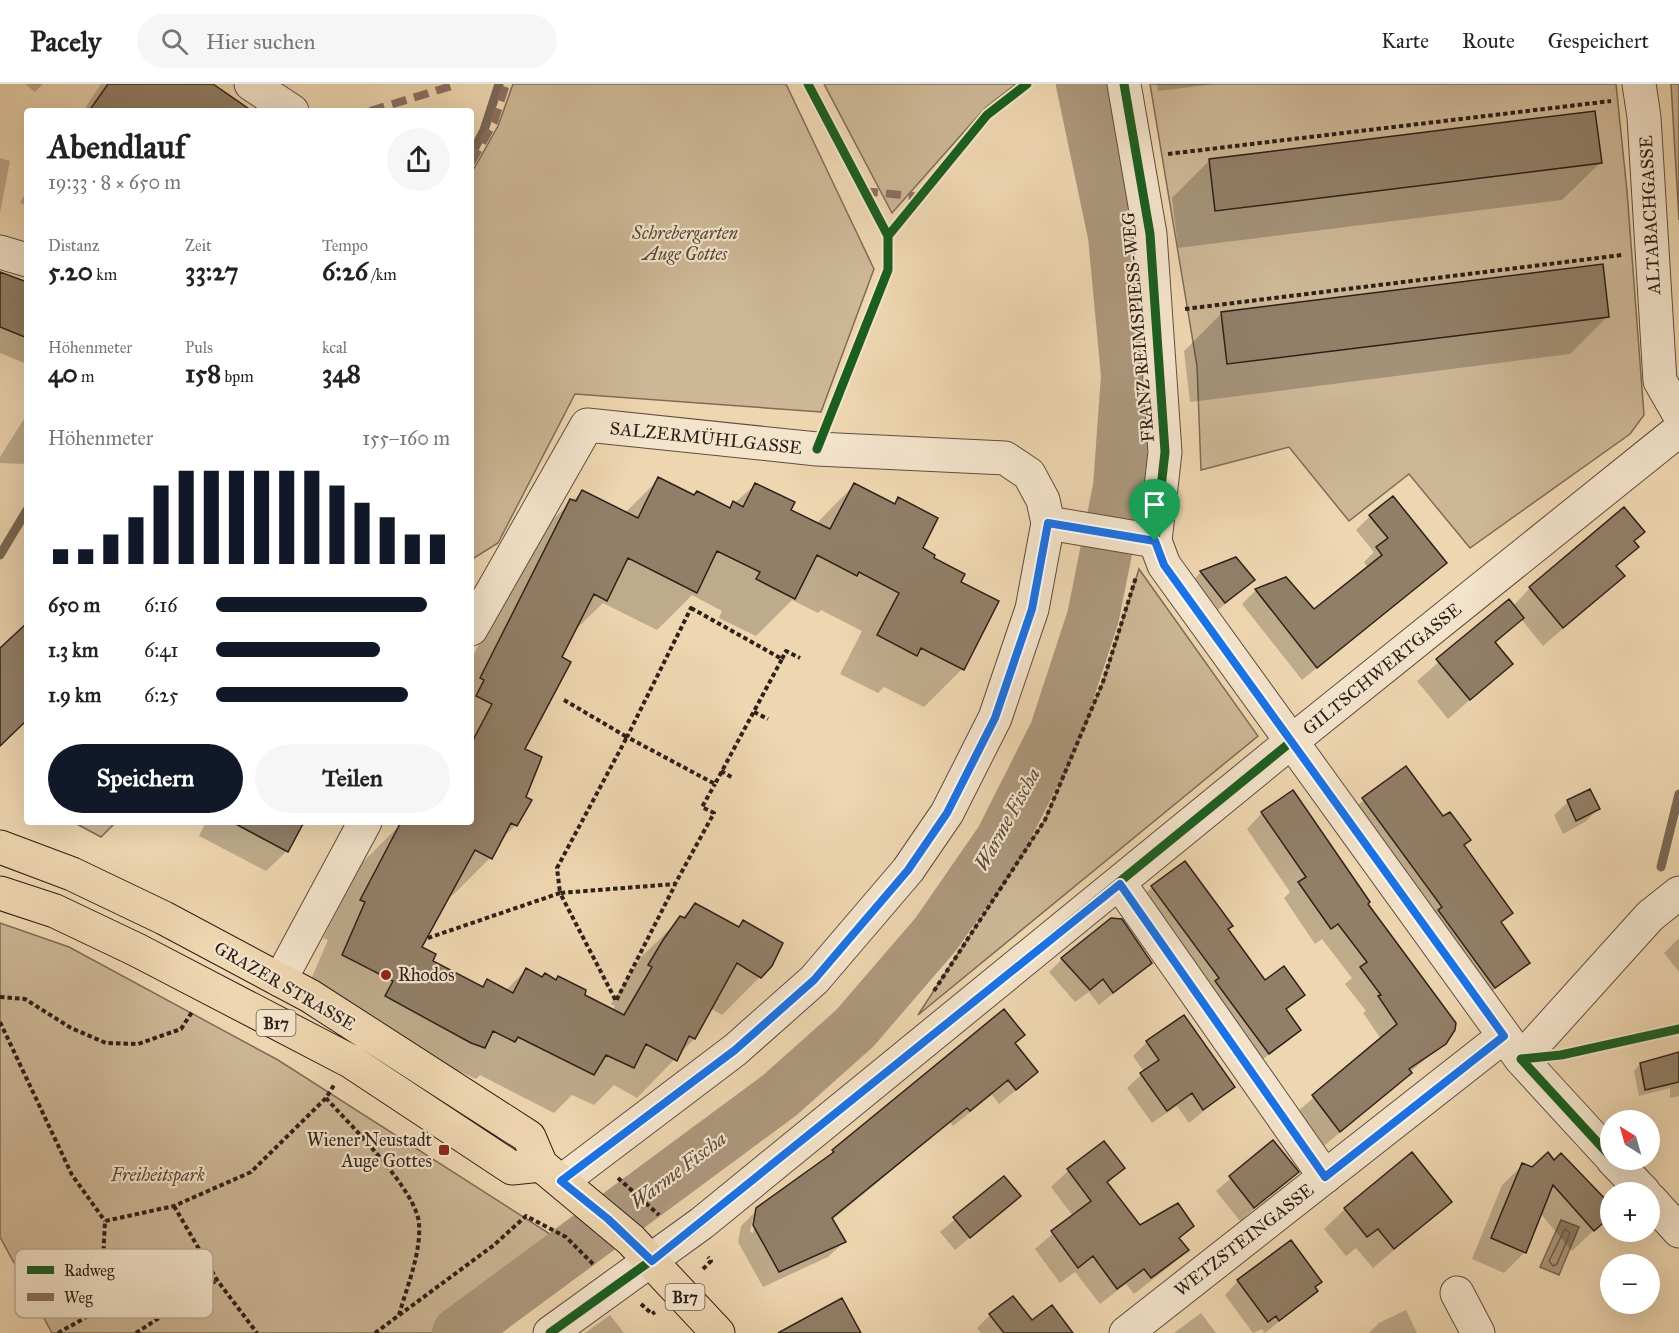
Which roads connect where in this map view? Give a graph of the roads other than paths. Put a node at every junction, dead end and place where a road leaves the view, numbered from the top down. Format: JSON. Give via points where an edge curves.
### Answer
{"nodes":[{"id":1,"x":251,"y":84,"type":"edge"},
{"id":2,"x":1124,"y":84,"type":"edge"},
{"id":3,"x":1640,"y":91,"type":"edge"},
{"id":4,"x":287,"y":108,"type":"edge"},
{"id":5,"x":0,"y":252,"type":"edge"},
{"id":6,"x":24,"y":259,"type":"edge"},
{"id":7,"x":1679,"y":414,"type":"edge"},
{"id":8,"x":1679,"y":430,"type":"edge"},
{"id":9,"x":1048,"y":523,"type":"junction"},
{"id":10,"x":1145,"y":539,"type":"junction"},
{"id":11,"x":474,"y":624,"type":"edge"},
{"id":12,"x":1292,"y":741,"type":"junction"},
{"id":13,"x":363,"y":825,"type":"edge"},
{"id":14,"x":0,"y":847,"type":"edge"},
{"id":15,"x":1120,"y":884,"type":"junction"},
{"id":16,"x":0,"y":893,"type":"edge"},
{"id":17,"x":1679,"y":893,"type":"edge"},
{"id":18,"x":280,"y":980,"type":"junction"},
{"id":19,"x":1512,"y":1048,"type":"junction"},
{"id":20,"x":1600,"y":1145,"type":"edge"},
{"id":21,"x":1623,"y":1170,"type":"edge"},
{"id":22,"x":551,"y":1173,"type":"junction"},
{"id":23,"x":1325,"y":1177,"type":"junction"},
{"id":24,"x":1635,"y":1182,"type":"edge"},
{"id":25,"x":1660,"y":1210,"type":"edge"},
{"id":26,"x":1679,"y":1231,"type":"edge"},
{"id":27,"x":652,"y":1261,"type":"junction"},
{"id":28,"x":1457,"y":1293,"type":"dead end"},
{"id":29,"x":550,"y":1333,"type":"edge"},
{"id":30,"x":718,"y":1333,"type":"edge"},
{"id":31,"x":1126,"y":1333,"type":"edge"},
{"id":32,"x":1478,"y":1333,"type":"edge"}],
"edges":[{"from":1,"to":4,"type":"street"},
{"from":2,"to":10,"type":"street","name":"FRANZ REIMSPIESS-WEG","via":[[1150,234],[1165,452]]},
{"from":3,"to":7,"type":"street","name":"ALTABACHGASSE","via":[[1660,381]]},
{"from":5,"to":6,"type":"street"},
{"from":8,"to":12,"type":"street","name":"GILTSCHWERTGASSE"},
{"from":9,"to":10,"type":"street"},
{"from":9,"to":11,"type":"street","name":"SALZERMÜHLGASSE","via":[[1043,500],[1029,474],[1005,458],[817,449],[587,425]]},
{"from":9,"to":22,"type":"street","via":[[1032,609],[995,718],[947,813],[908,870],[814,980],[735,1050]]},
{"from":10,"to":12,"type":"street","name":"FRANZ REIMSPIESS-WEG"},
{"from":12,"to":15,"type":"street","name":"GILTSCHWERTGASSE"},
{"from":12,"to":19,"type":"street","name":"FRANZ REIMSPIESS-WEG"},
{"from":13,"to":18,"type":"street"},
{"from":14,"to":18,"type":"main road","name":"GRAZER STRASSE","number":"B17","via":[[72,874]]},
{"from":15,"to":23,"type":"street"},
{"from":15,"to":27,"type":"street","name":"GILTSCHWERTGASSE"},
{"from":16,"to":22,"type":"main road","name":"GRAZER STRASSE","number":"B17","via":[[55,911],[137,950],[350,1061],[512,1168]]},
{"from":17,"to":19,"type":"street","name":"WETZSTEINGASSE"},
{"from":18,"to":22,"type":"main road","name":"GRAZER STRASSE","number":"B17","via":[[529,1137]]},
{"from":19,"to":20,"type":"street","name":"FRANZ REIMSPIESS-WEG"},
{"from":19,"to":23,"type":"street","name":"WETZSTEINGASSE"},
{"from":21,"to":24,"type":"street","name":"FRANZ REIMSPIESS-WEG"},
{"from":22,"to":27,"type":"main road","name":"GRAZER STRASSE","number":"B17"},
{"from":23,"to":31,"type":"street","name":"WETZSTEINGASSE"},
{"from":25,"to":26,"type":"street"},
{"from":27,"to":29,"type":"street","name":"GILTSCHWERTGASSE"},
{"from":27,"to":30,"type":"main road","name":"GRAZER STRASSE","number":"B17"},
{"from":28,"to":32,"type":"street"}]}
